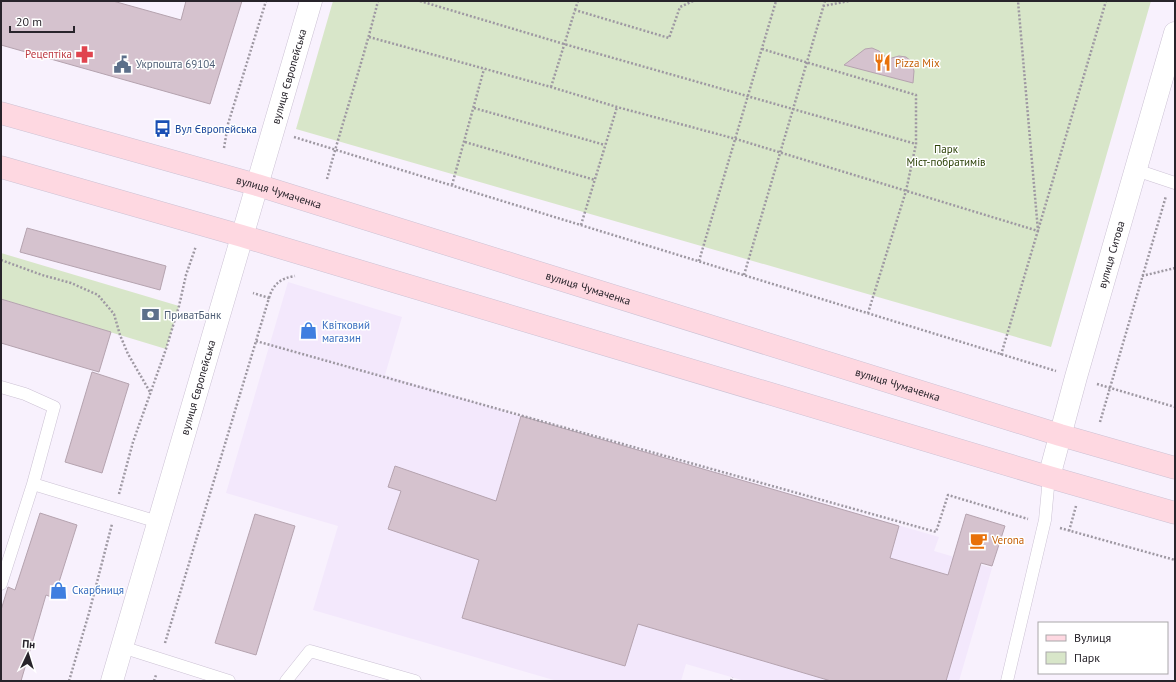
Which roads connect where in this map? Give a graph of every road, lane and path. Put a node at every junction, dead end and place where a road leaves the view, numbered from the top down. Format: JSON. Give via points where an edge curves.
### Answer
{"nodes":[{"id":1,"x":266,"y":1,"type":"edge"},
{"id":2,"x":311,"y":1,"type":"edge"},
{"id":3,"x":378,"y":1,"type":"edge"},
{"id":4,"x":420,"y":1,"type":"edge"},
{"id":5,"x":578,"y":1,"type":"edge"},
{"id":6,"x":682,"y":1,"type":"edge"},
{"id":7,"x":693,"y":1,"type":"edge"},
{"id":8,"x":776,"y":1,"type":"edge"},
{"id":9,"x":825,"y":1,"type":"edge"},
{"id":10,"x":849,"y":1,"type":"edge"},
{"id":11,"x":1018,"y":1,"type":"edge"},
{"id":12,"x":1106,"y":1,"type":"edge"},
{"id":13,"x":823,"y":6,"type":"junction"},
{"id":14,"x":680,"y":7,"type":"junction"},
{"id":15,"x":575,"y":10,"type":"junction"},
{"id":16,"x":1175,"y":33,"type":"edge"},
{"id":17,"x":369,"y":36,"type":"junction"},
{"id":18,"x":564,"y":44,"type":"junction"},
{"id":19,"x":762,"y":49,"type":"junction"},
{"id":20,"x":807,"y":62,"type":"junction"},
{"id":21,"x":484,"y":69,"type":"junction"},
{"id":22,"x":551,"y":87,"type":"junction"},
{"id":23,"x":748,"y":96,"type":"junction"},
{"id":24,"x":617,"y":107,"type":"junction"},
{"id":25,"x":474,"y":108,"type":"junction"},
{"id":26,"x":793,"y":109,"type":"junction"},
{"id":27,"x":1,"y":113,"type":"edge"},
{"id":28,"x":293,"y":136,"type":"dead end"},
{"id":29,"x":736,"y":139,"type":"junction"},
{"id":30,"x":464,"y":142,"type":"junction"},
{"id":31,"x":916,"y":144,"type":"junction"},
{"id":32,"x":605,"y":145,"type":"junction"},
{"id":33,"x":224,"y":148,"type":"dead end"},
{"id":34,"x":335,"y":149,"type":"junction"},
{"id":35,"x":780,"y":152,"type":"junction"},
{"id":36,"x":1,"y":167,"type":"edge"},
{"id":37,"x":1136,"y":170,"type":"junction"},
{"id":38,"x":327,"y":180,"type":"dead end"},
{"id":39,"x":595,"y":180,"type":"junction"},
{"id":40,"x":1173,"y":182,"type":"edge"},
{"id":41,"x":257,"y":185,"type":"junction"},
{"id":42,"x":452,"y":185,"type":"junction"},
{"id":43,"x":906,"y":191,"type":"junction"},
{"id":44,"x":581,"y":225,"type":"junction"},
{"id":45,"x":1038,"y":231,"type":"junction"},
{"id":46,"x":242,"y":236,"type":"junction"},
{"id":47,"x":196,"y":246,"type":"dead end"},
{"id":48,"x":1,"y":260,"type":"edge"},
{"id":49,"x":699,"y":262,"type":"junction"},
{"id":50,"x":1175,"y":268,"type":"edge"},
{"id":51,"x":302,"y":276,"type":"dead end"},
{"id":52,"x":744,"y":276,"type":"junction"},
{"id":53,"x":1142,"y":276,"type":"junction"},
{"id":54,"x":253,"y":293,"type":"dead end"},
{"id":55,"x":269,"y":298,"type":"junction"},
{"id":56,"x":868,"y":313,"type":"junction"},
{"id":57,"x":256,"y":341,"type":"junction"},
{"id":58,"x":1001,"y":355,"type":"junction"},
{"id":59,"x":1058,"y":372,"type":"dead end"},
{"id":60,"x":1096,"y":384,"type":"dead end"},
{"id":61,"x":1,"y":387,"type":"edge"},
{"id":62,"x":1110,"y":388,"type":"junction"},
{"id":63,"x":151,"y":392,"type":"junction"},
{"id":64,"x":1175,"y":407,"type":"edge"},
{"id":65,"x":1100,"y":422,"type":"dead end"},
{"id":66,"x":1060,"y":435,"type":"junction"},
{"id":67,"x":1175,"y":468,"type":"edge"},
{"id":68,"x":1049,"y":477,"type":"junction"},
{"id":69,"x":33,"y":484,"type":"junction"},
{"id":70,"x":1078,"y":502,"type":"dead end"},
{"id":71,"x":115,"y":509,"type":"junction"},
{"id":72,"x":1175,"y":513,"type":"edge"},
{"id":73,"x":158,"y":522,"type":"junction"},
{"id":74,"x":1045,"y":524,"type":"junction"},
{"id":75,"x":1069,"y":531,"type":"junction"},
{"id":76,"x":1175,"y":560,"type":"edge"},
{"id":77,"x":1,"y":584,"type":"edge"},
{"id":78,"x":122,"y":647,"type":"junction"},
{"id":79,"x":160,"y":659,"type":"junction"},
{"id":80,"x":732,"y":677,"type":"dead end"},
{"id":81,"x":69,"y":681,"type":"edge"},
{"id":82,"x":112,"y":681,"type":"edge"},
{"id":83,"x":229,"y":681,"type":"edge"},
{"id":84,"x":286,"y":681,"type":"edge"},
{"id":85,"x":415,"y":681,"type":"edge"},
{"id":86,"x":731,"y":681,"type":"edge"},
{"id":87,"x":1007,"y":681,"type":"edge"}],
"edges":[{"from":1,"to":33,"type":"path","via":[[228,124]]},
{"from":2,"to":41,"type":"street","name":"вулиця Європейська"},
{"from":3,"to":17,"type":"path"},
{"from":4,"to":18,"type":"path"},
{"from":5,"to":15,"type":"path"},
{"from":6,"to":14,"type":"path"},
{"from":7,"to":14,"type":"path"},
{"from":8,"to":19,"type":"path"},
{"from":9,"to":13,"type":"path"},
{"from":10,"to":13,"type":"path"},
{"from":11,"to":45,"type":"path"},
{"from":12,"to":45,"type":"path"},
{"from":13,"to":20,"type":"path"},
{"from":14,"to":15,"type":"path","via":[[669,38]]},
{"from":15,"to":18,"type":"path"},
{"from":16,"to":37,"type":"street","name":"вулиця Ситова"},
{"from":17,"to":21,"type":"path"},
{"from":17,"to":34,"type":"path"},
{"from":18,"to":22,"type":"path"},
{"from":18,"to":23,"type":"path"},
{"from":19,"to":20,"type":"path"},
{"from":19,"to":23,"type":"path"},
{"from":20,"to":26,"type":"path"},
{"from":20,"to":31,"type":"path","via":[[916,95]]},
{"from":21,"to":22,"type":"path"},
{"from":21,"to":25,"type":"path"},
{"from":22,"to":24,"type":"path"},
{"from":23,"to":26,"type":"path"},
{"from":23,"to":29,"type":"path"},
{"from":24,"to":29,"type":"path"},
{"from":24,"to":32,"type":"path"},
{"from":25,"to":30,"type":"path"},
{"from":25,"to":32,"type":"path"},
{"from":26,"to":31,"type":"path"},
{"from":26,"to":35,"type":"path"},
{"from":27,"to":41,"type":"street","name":"вулиця Чумаченка"},
{"from":28,"to":34,"type":"path"},
{"from":29,"to":35,"type":"path"},
{"from":29,"to":49,"type":"path"},
{"from":30,"to":39,"type":"path"},
{"from":30,"to":42,"type":"path"},
{"from":31,"to":43,"type":"path"},
{"from":32,"to":39,"type":"path"},
{"from":34,"to":38,"type":"path"},
{"from":34,"to":42,"type":"path"},
{"from":35,"to":43,"type":"path"},
{"from":35,"to":52,"type":"path"},
{"from":36,"to":46,"type":"street"},
{"from":37,"to":40,"type":"lane"},
{"from":37,"to":66,"type":"street","name":"вулиця Ситова"},
{"from":39,"to":44,"type":"path"},
{"from":40,"to":53,"type":"path"},
{"from":41,"to":46,"type":"street","name":"вулиця Європейська"},
{"from":41,"to":66,"type":"street","name":"вулиця Чумаченка"},
{"from":42,"to":44,"type":"path"},
{"from":43,"to":45,"type":"path"},
{"from":43,"to":56,"type":"path"},
{"from":44,"to":49,"type":"path"},
{"from":45,"to":58,"type":"path"},
{"from":46,"to":68,"type":"street"},
{"from":46,"to":73,"type":"street","name":"вулиця Європейська"},
{"from":47,"to":63,"type":"path"},
{"from":48,"to":63,"type":"path","via":[[71,283],[98,295],[114,314],[128,354]]},
{"from":49,"to":52,"type":"path"},
{"from":50,"to":53,"type":"path"},
{"from":51,"to":55,"type":"path","via":[[284,278],[271,290]]},
{"from":52,"to":56,"type":"path"},
{"from":53,"to":62,"type":"path"},
{"from":54,"to":55,"type":"path"},
{"from":55,"to":57,"type":"path"},
{"from":56,"to":58,"type":"path"},
{"from":57,"to":74,"type":"path","via":[[936,532],[948,495]]},
{"from":57,"to":79,"type":"path"},
{"from":58,"to":59,"type":"path"},
{"from":60,"to":62,"type":"path"},
{"from":61,"to":69,"type":"lane","via":[[54,407]]},
{"from":62,"to":64,"type":"path"},
{"from":62,"to":65,"type":"path"},
{"from":63,"to":71,"type":"path","via":[[133,442]]},
{"from":66,"to":67,"type":"street","name":"вулиця Чумаченка"},
{"from":66,"to":68,"type":"street","name":"вулиця Ситова"},
{"from":68,"to":72,"type":"street"},
{"from":68,"to":74,"type":"lane"},
{"from":69,"to":71,"type":"lane"},
{"from":69,"to":77,"type":"lane"},
{"from":70,"to":75,"type":"path"},
{"from":71,"to":73,"type":"lane"},
{"from":71,"to":81,"type":"path"},
{"from":73,"to":78,"type":"street","name":"вулиця Європейська"},
{"from":74,"to":75,"type":"path"},
{"from":74,"to":87,"type":"lane"},
{"from":75,"to":76,"type":"path"},
{"from":78,"to":79,"type":"lane"},
{"from":78,"to":82,"type":"street","name":"вулиця Європейська"},
{"from":79,"to":83,"type":"lane"},
{"from":80,"to":86,"type":"path"},
{"from":84,"to":85,"type":"lane","via":[[310,651]]}]}
